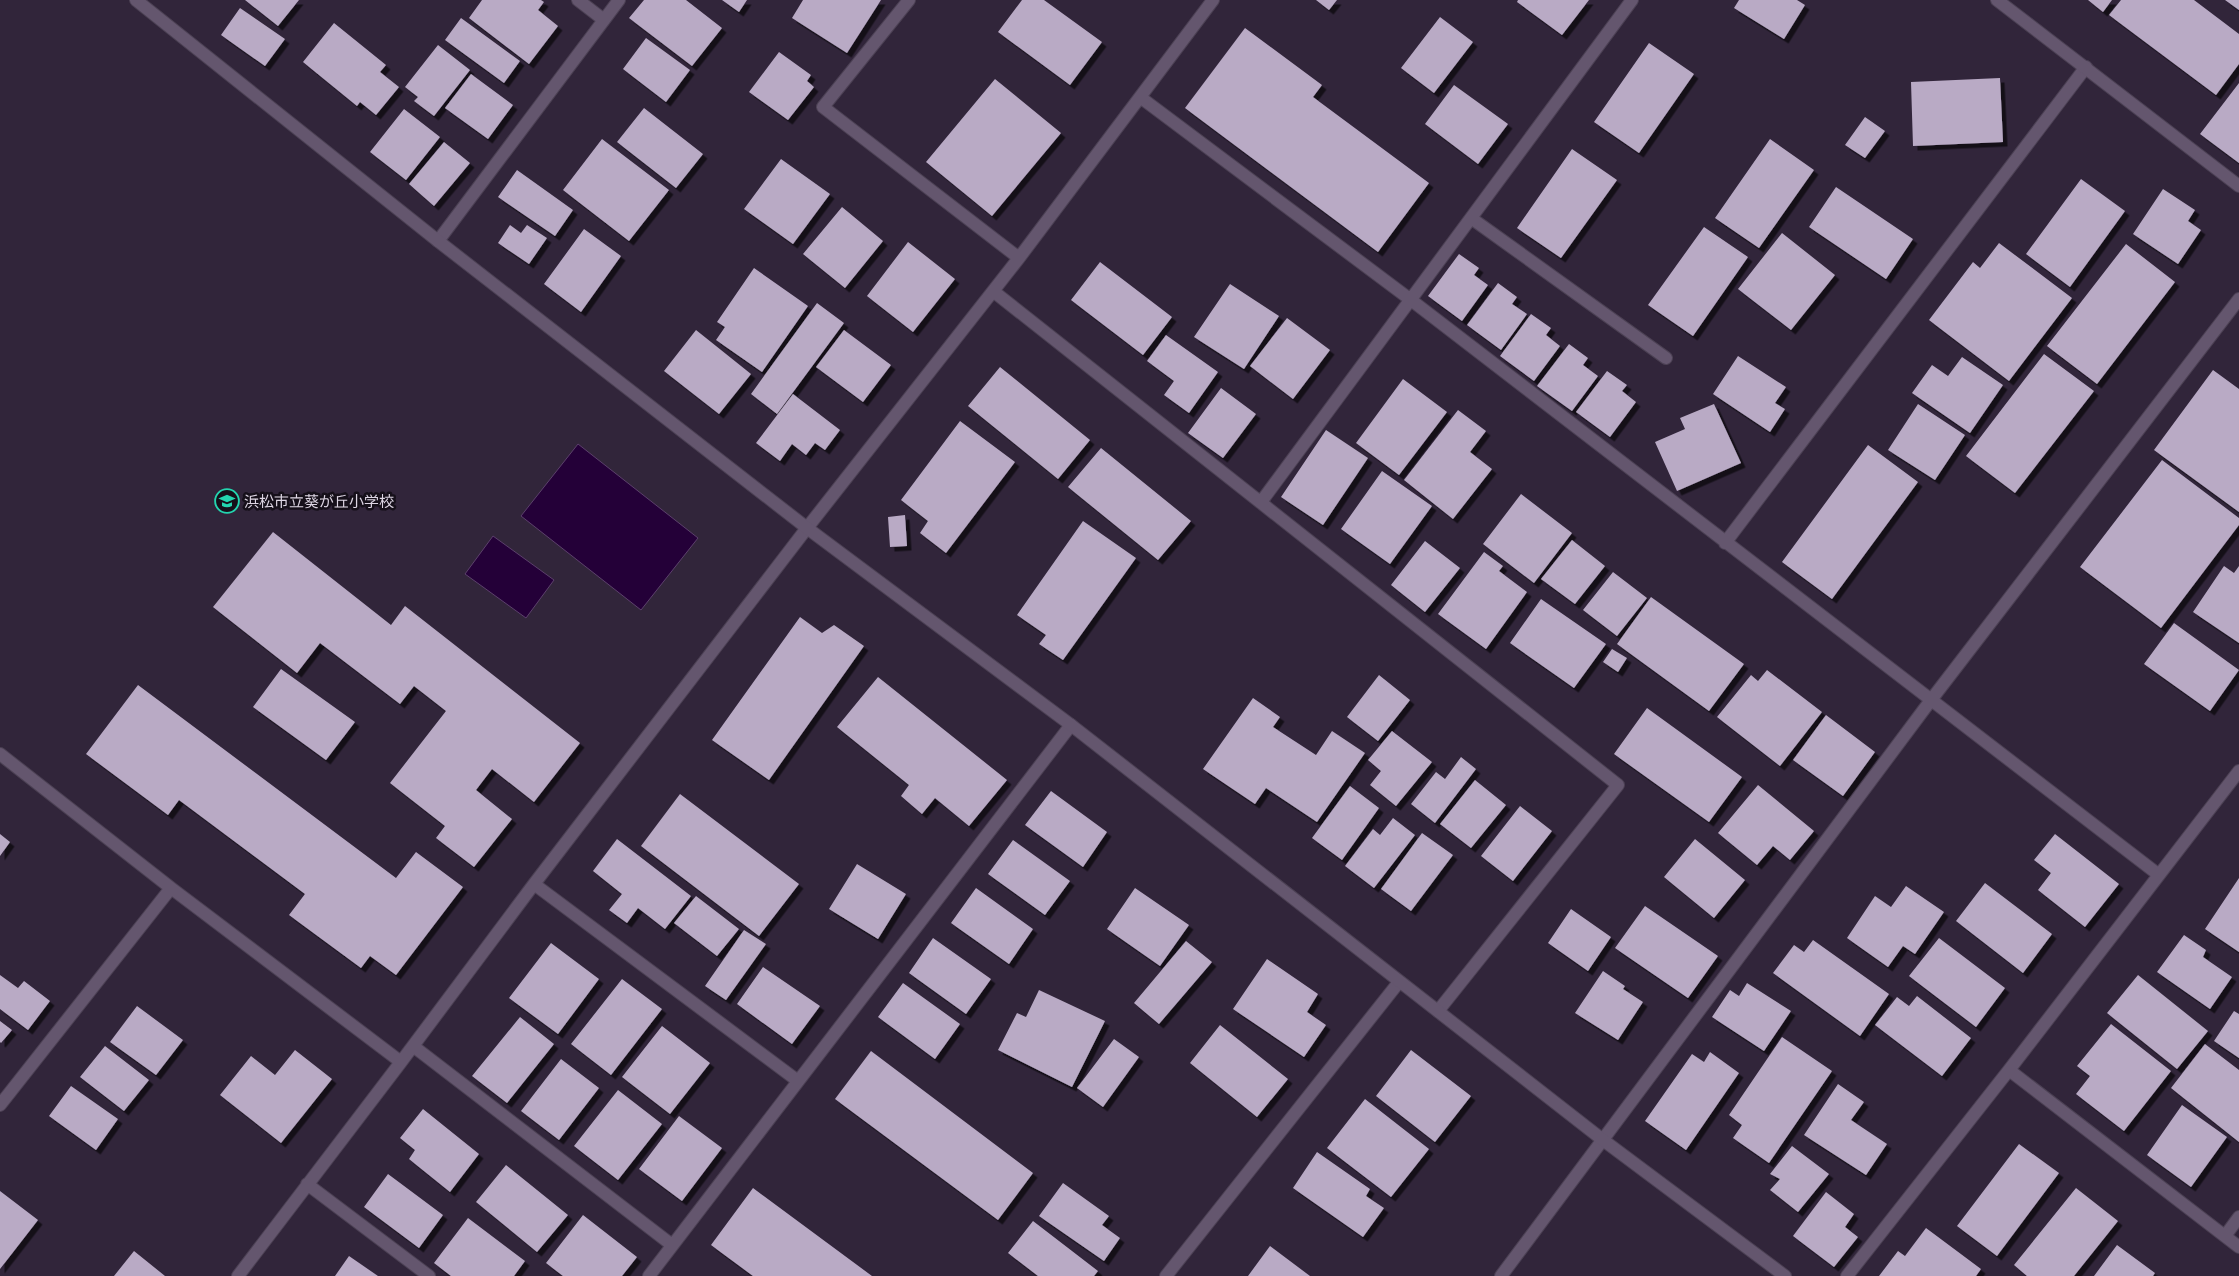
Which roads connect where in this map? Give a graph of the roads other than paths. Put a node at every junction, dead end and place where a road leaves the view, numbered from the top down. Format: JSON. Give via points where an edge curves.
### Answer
{"nodes":[{"id":1,"x":138,"y":0,"type":"edge"},
{"id":2,"x":578,"y":0,"type":"edge"},
{"id":3,"x":619,"y":0,"type":"edge"},
{"id":4,"x":908,"y":0,"type":"edge"},
{"id":5,"x":1213,"y":0,"type":"edge"},
{"id":6,"x":1632,"y":0,"type":"edge"},
{"id":7,"x":1997,"y":0,"type":"edge"},
{"id":8,"x":604,"y":20,"type":"junction"},
{"id":9,"x":2086,"y":67,"type":"junction"},
{"id":10,"x":1140,"y":98,"type":"junction"},
{"id":11,"x":2239,"y":186,"type":"edge"},
{"id":12,"x":1471,"y":218,"type":"junction"},
{"id":13,"x":438,"y":241,"type":"junction"},
{"id":14,"x":1019,"y":258,"type":"junction"},
{"id":15,"x":993,"y":291,"type":"junction"},
{"id":16,"x":2239,"y":299,"type":"edge"},
{"id":17,"x":1411,"y":300,"type":"junction"},
{"id":18,"x":1666,"y":358,"type":"dead end"},
{"id":19,"x":1261,"y":502,"type":"junction"},
{"id":20,"x":807,"y":528,"type":"junction"},
{"id":21,"x":1726,"y":543,"type":"junction"},
{"id":22,"x":1931,"y":700,"type":"junction"},
{"id":23,"x":1071,"y":725,"type":"junction"},
{"id":24,"x":0,"y":754,"type":"edge"},
{"id":25,"x":2239,"y":771,"type":"edge"},
{"id":26,"x":2159,"y":875,"type":"junction"},
{"id":27,"x":534,"y":884,"type":"junction"},
{"id":28,"x":171,"y":888,"type":"junction"},
{"id":29,"x":1399,"y":982,"type":"junction"},
{"id":30,"x":1438,"y":1010,"type":"junction"},
{"id":31,"x":413,"y":1046,"type":"junction"},
{"id":32,"x":401,"y":1062,"type":"junction"},
{"id":33,"x":2009,"y":1070,"type":"junction"},
{"id":34,"x":798,"y":1081,"type":"junction"},
{"id":35,"x":0,"y":1105,"type":"edge"},
{"id":36,"x":1603,"y":1140,"type":"junction"},
{"id":37,"x":306,"y":1184,"type":"junction"},
{"id":38,"x":2239,"y":1217,"type":"edge"},
{"id":39,"x":2225,"y":1236,"type":"junction"},
{"id":40,"x":672,"y":1245,"type":"junction"},
{"id":41,"x":2239,"y":1247,"type":"edge"},
{"id":42,"x":238,"y":1276,"type":"edge"},
{"id":43,"x":429,"y":1276,"type":"edge"},
{"id":44,"x":649,"y":1276,"type":"edge"},
{"id":45,"x":1166,"y":1276,"type":"edge"},
{"id":46,"x":1501,"y":1276,"type":"edge"},
{"id":47,"x":1785,"y":1276,"type":"edge"},
{"id":48,"x":1847,"y":1276,"type":"edge"}],
"edges":[{"from":1,"to":13,"type":"street"},
{"from":2,"to":8,"type":"street"},
{"from":3,"to":8,"type":"street"},
{"from":4,"to":14,"type":"street","via":[[823,107]]},
{"from":5,"to":10,"type":"street"},
{"from":6,"to":12,"type":"street"},
{"from":7,"to":9,"type":"street"},
{"from":8,"to":13,"type":"street"},
{"from":9,"to":11,"type":"street"},
{"from":9,"to":21,"type":"street"},
{"from":10,"to":14,"type":"street"},
{"from":10,"to":17,"type":"street"},
{"from":12,"to":17,"type":"street"},
{"from":12,"to":18,"type":"street"},
{"from":13,"to":20,"type":"street"},
{"from":14,"to":15,"type":"street"},
{"from":15,"to":19,"type":"street"},
{"from":15,"to":20,"type":"street"},
{"from":16,"to":22,"type":"street"},
{"from":17,"to":19,"type":"street"},
{"from":17,"to":21,"type":"street"},
{"from":19,"to":30,"type":"street","via":[[1618,785]]},
{"from":20,"to":23,"type":"street"},
{"from":20,"to":27,"type":"street"},
{"from":21,"to":22,"type":"street"},
{"from":22,"to":26,"type":"street"},
{"from":22,"to":36,"type":"street"},
{"from":23,"to":29,"type":"street"},
{"from":23,"to":34,"type":"street"},
{"from":24,"to":28,"type":"street"},
{"from":25,"to":26,"type":"street"},
{"from":26,"to":33,"type":"street"},
{"from":27,"to":31,"type":"street"},
{"from":27,"to":34,"type":"street"},
{"from":28,"to":32,"type":"street"},
{"from":28,"to":35,"type":"street"},
{"from":29,"to":30,"type":"street"},
{"from":29,"to":45,"type":"street"},
{"from":30,"to":36,"type":"street"},
{"from":31,"to":32,"type":"street"},
{"from":31,"to":40,"type":"street"},
{"from":32,"to":37,"type":"street"},
{"from":33,"to":39,"type":"street"},
{"from":33,"to":48,"type":"street"},
{"from":34,"to":40,"type":"street"},
{"from":36,"to":46,"type":"street"},
{"from":36,"to":47,"type":"street"},
{"from":37,"to":42,"type":"street"},
{"from":37,"to":43,"type":"street"},
{"from":38,"to":39,"type":"street"},
{"from":39,"to":41,"type":"street"},
{"from":40,"to":44,"type":"street"}]}
